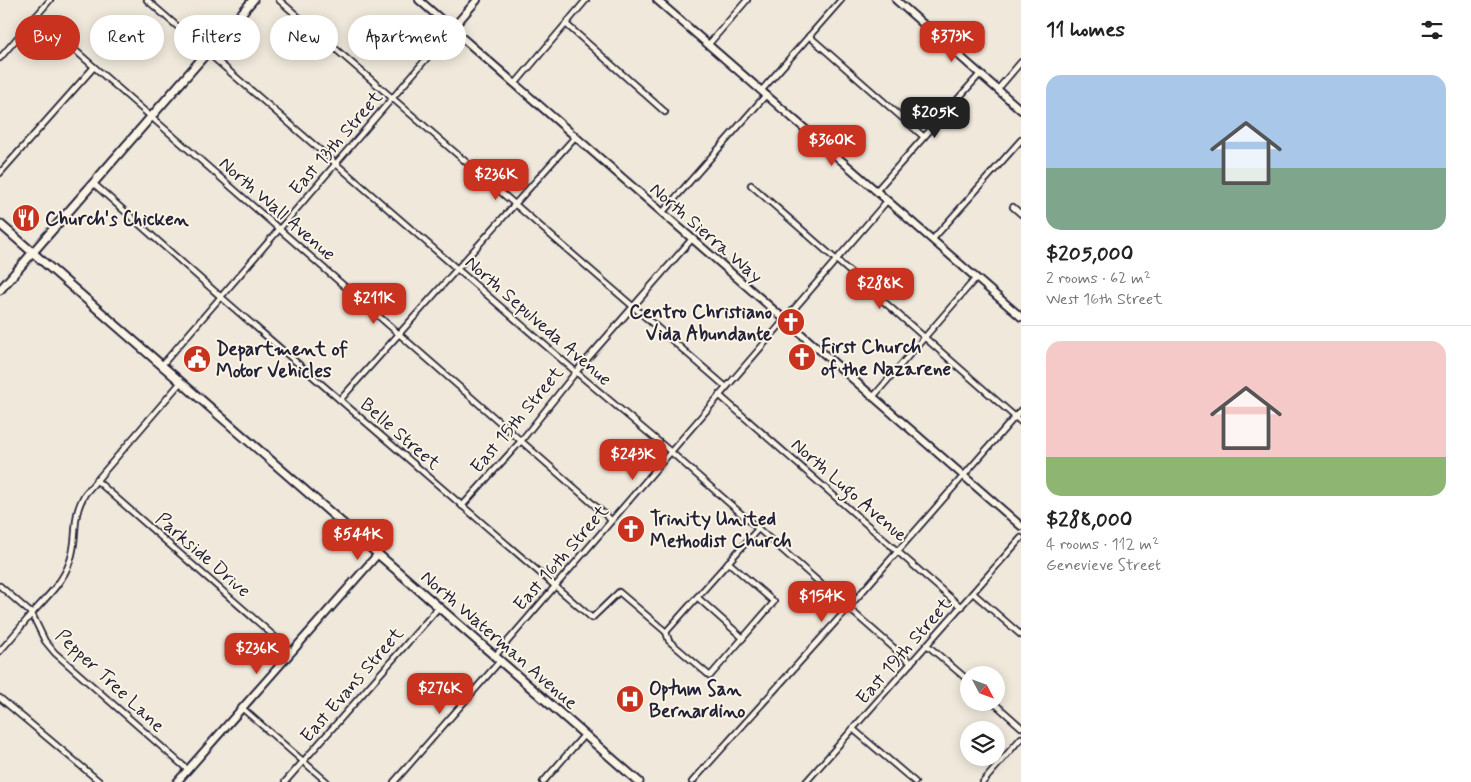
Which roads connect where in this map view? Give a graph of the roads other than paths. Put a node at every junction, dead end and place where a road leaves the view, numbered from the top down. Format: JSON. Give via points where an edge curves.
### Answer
{"nodes":[{"id":1,"x":42,"y":0,"type":"edge"},
{"id":2,"x":147,"y":0,"type":"edge"},
{"id":3,"x":253,"y":0,"type":"edge"},
{"id":4,"x":279,"y":0,"type":"edge"},
{"id":5,"x":418,"y":0,"type":"edge"},
{"id":6,"x":477,"y":0,"type":"edge"},
{"id":7,"x":586,"y":0,"type":"edge"},
{"id":8,"x":657,"y":0,"type":"edge"},
{"id":9,"x":747,"y":0,"type":"edge"},
{"id":10,"x":841,"y":0,"type":"edge"},
{"id":11,"x":896,"y":0,"type":"edge"},
{"id":12,"x":49,"y":2,"type":"edge"},
{"id":13,"x":37,"y":15,"type":"edge"},
{"id":14,"x":240,"y":15,"type":"edge"},
{"id":15,"x":436,"y":15,"type":"edge"},
{"id":16,"x":464,"y":15,"type":"edge"},
{"id":17,"x":174,"y":23,"type":"edge"},
{"id":18,"x":566,"y":24,"type":"junction"},
{"id":19,"x":809,"y":36,"type":"junction"},
{"id":20,"x":15,"y":40,"type":"edge"},
{"id":21,"x":466,"y":41,"type":"edge"},
{"id":22,"x":708,"y":45,"type":"junction"},
{"id":23,"x":80,"y":55,"type":"edge"},
{"id":24,"x":0,"y":58,"type":"edge"},
{"id":25,"x":201,"y":60,"type":"edge"},
{"id":26,"x":217,"y":60,"type":"edge"},
{"id":27,"x":425,"y":60,"type":"edge"},
{"id":28,"x":1021,"y":62,"type":"edge"},
{"id":29,"x":94,"y":67,"type":"junction"},
{"id":30,"x":980,"y":74,"type":"junction"},
{"id":31,"x":515,"y":84,"type":"junction"},
{"id":32,"x":998,"y":89,"type":"junction"},
{"id":33,"x":763,"y":93,"type":"junction"},
{"id":34,"x":392,"y":99,"type":"junction"},
{"id":35,"x":1021,"y":110,"type":"edge"},
{"id":36,"x":665,"y":112,"type":"dead end"},
{"id":37,"x":151,"y":117,"type":"junction"},
{"id":38,"x":575,"y":137,"type":"junction"},
{"id":39,"x":924,"y":137,"type":"junction"},
{"id":40,"x":1021,"y":140,"type":"edge"},
{"id":41,"x":336,"y":164,"type":"junction"},
{"id":42,"x":0,"y":173,"type":"edge"},
{"id":43,"x":93,"y":183,"type":"junction"},
{"id":44,"x":751,"y":185,"type":"dead end"},
{"id":45,"x":876,"y":191,"type":"junction"},
{"id":46,"x":887,"y":201,"type":"junction"},
{"id":47,"x":516,"y":204,"type":"junction"},
{"id":48,"x":1013,"y":207,"type":"dead end"},
{"id":49,"x":662,"y":213,"type":"junction"},
{"id":50,"x":1021,"y":214,"type":"edge"},
{"id":51,"x":0,"y":224,"type":"edge"},
{"id":52,"x":279,"y":229,"type":"junction"},
{"id":53,"x":692,"y":239,"type":"junction"},
{"id":54,"x":932,"y":240,"type":"junction"},
{"id":55,"x":33,"y":252,"type":"junction"},
{"id":56,"x":836,"y":260,"type":"junction"},
{"id":57,"x":457,"y":268,"type":"junction"},
{"id":58,"x":976,"y":278,"type":"junction"},
{"id":59,"x":0,"y":290,"type":"edge"},
{"id":60,"x":221,"y":297,"type":"junction"},
{"id":61,"x":634,"y":306,"type":"junction"},
{"id":62,"x":1021,"y":317,"type":"edge"},
{"id":63,"x":785,"y":319,"type":"junction"},
{"id":64,"x":398,"y":333,"type":"junction"},
{"id":65,"x":925,"y":337,"type":"junction"},
{"id":66,"x":162,"y":365,"type":"junction"},
{"id":67,"x":576,"y":372,"type":"junction"},
{"id":68,"x":182,"y":382,"type":"junction"},
{"id":69,"x":726,"y":387,"type":"junction"},
{"id":70,"x":719,"y":395,"type":"junction"},
{"id":71,"x":873,"y":397,"type":"junction"},
{"id":72,"x":340,"y":400,"type":"junction"},
{"id":73,"x":1021,"y":410,"type":"edge"},
{"id":74,"x":1015,"y":417,"type":"junction"},
{"id":75,"x":1021,"y":422,"type":"edge"},
{"id":76,"x":521,"y":441,"type":"junction"},
{"id":77,"x":671,"y":452,"type":"junction"},
{"id":78,"x":964,"y":476,"type":"junction"},
{"id":79,"x":96,"y":480,"type":"junction"},
{"id":80,"x":462,"y":506,"type":"junction"},
{"id":81,"x":611,"y":522,"type":"junction"},
{"id":82,"x":1021,"y":526,"type":"edge"},
{"id":83,"x":758,"y":529,"type":"junction"},
{"id":84,"x":1021,"y":538,"type":"edge"},
{"id":85,"x":898,"y":551,"type":"junction"},
{"id":86,"x":378,"y":554,"type":"junction"},
{"id":87,"x":728,"y":562,"type":"junction"},
{"id":88,"x":0,"y":586,"type":"edge"},
{"id":89,"x":555,"y":586,"type":"junction"},
{"id":90,"x":973,"y":593,"type":"junction"},
{"id":91,"x":697,"y":597,"type":"junction"},
{"id":92,"x":961,"y":606,"type":"junction"},
{"id":93,"x":439,"y":607,"type":"junction"},
{"id":94,"x":849,"y":607,"type":"junction"},
{"id":95,"x":32,"y":614,"type":"junction"},
{"id":96,"x":666,"y":632,"type":"junction"},
{"id":97,"x":1021,"y":636,"type":"edge"},
{"id":98,"x":743,"y":638,"type":"junction"},
{"id":99,"x":927,"y":645,"type":"junction"},
{"id":100,"x":0,"y":651,"type":"edge"},
{"id":101,"x":291,"y":651,"type":"junction"},
{"id":102,"x":498,"y":659,"type":"junction"},
{"id":103,"x":911,"y":663,"type":"junction"},
{"id":104,"x":960,"y":673,"type":"edge"},
{"id":105,"x":0,"y":698,"type":"edge"},
{"id":106,"x":242,"y":708,"type":"junction"},
{"id":107,"x":1003,"y":711,"type":"edge"},
{"id":108,"x":1021,"y":727,"type":"edge"},
{"id":109,"x":853,"y":729,"type":"junction"},
{"id":110,"x":584,"y":734,"type":"junction"},
{"id":111,"x":1021,"y":738,"type":"edge"},
{"id":112,"x":303,"y":761,"type":"junction"},
{"id":113,"x":188,"y":770,"type":"junction"},
{"id":114,"x":100,"y":782,"type":"edge"},
{"id":115,"x":177,"y":782,"type":"edge"},
{"id":116,"x":285,"y":782,"type":"edge"},
{"id":117,"x":326,"y":782,"type":"edge"},
{"id":118,"x":394,"y":782,"type":"edge"},
{"id":119,"x":543,"y":782,"type":"edge"},
{"id":120,"x":639,"y":782,"type":"edge"},
{"id":121,"x":692,"y":782,"type":"edge"},
{"id":122,"x":806,"y":782,"type":"edge"},
{"id":123,"x":915,"y":782,"type":"edge"},
{"id":124,"x":983,"y":782,"type":"edge"}],
"edges":[{"from":1,"to":12,"type":"street"},
{"from":2,"to":17,"type":"street","name":"North Sepulveda Avenue"},
{"from":3,"to":14,"type":"main road"},
{"from":4,"to":34,"type":"street"},
{"from":5,"to":15,"type":"street","name":"North Sierra Way"},
{"from":6,"to":16,"type":"street"},
{"from":7,"to":18,"type":"street"},
{"from":8,"to":22,"type":"street"},
{"from":9,"to":22,"type":"street"},
{"from":10,"to":19,"type":"street"},
{"from":11,"to":30,"type":"street"},
{"from":12,"to":13,"type":"street"},
{"from":18,"to":31,"type":"street"},
{"from":18,"to":36,"type":"street"},
{"from":19,"to":33,"type":"street"},
{"from":19,"to":39,"type":"street"},
{"from":20,"to":24,"type":"street"},
{"from":21,"to":31,"type":"street","name":"North Sierra Way"},
{"from":22,"to":33,"type":"street"},
{"from":23,"to":29,"type":"street","name":"North Wall Avenue"},
{"from":25,"to":37,"type":"main road"},
{"from":26,"to":41,"type":"street","name":"North Sepulveda Avenue"},
{"from":27,"to":34,"type":"street","name":"East 13th Street"},
{"from":28,"to":32,"type":"street"},
{"from":29,"to":37,"type":"street","name":"North Wall Avenue"},
{"from":29,"to":42,"type":"street"},
{"from":30,"to":32,"type":"street"},
{"from":30,"to":39,"type":"street"},
{"from":31,"to":38,"type":"street","name":"North Sierra Way"},
{"from":32,"to":35,"type":"street"},
{"from":33,"to":45,"type":"street"},
{"from":33,"to":49,"type":"street"},
{"from":34,"to":41,"type":"street","name":"East 13th Street"},
{"from":34,"to":47,"type":"street"},
{"from":37,"to":43,"type":"main road"},
{"from":37,"to":52,"type":"street","name":"North Wall Avenue"},
{"from":38,"to":47,"type":"street"},
{"from":38,"to":49,"type":"street","name":"North Sierra Way"},
{"from":39,"to":45,"type":"street"},
{"from":40,"to":54,"type":"street"},
{"from":41,"to":52,"type":"street","name":"East 13th Street"},
{"from":41,"to":57,"type":"street","name":"North Sepulveda Avenue"},
{"from":43,"to":55,"type":"main road"},
{"from":43,"to":60,"type":"street","name":"Belle Street"},
{"from":44,"to":56,"type":"street"},
{"from":45,"to":46,"type":"street"},
{"from":46,"to":54,"type":"street"},
{"from":46,"to":56,"type":"street","name":"East 16th Street"},
{"from":47,"to":57,"type":"street"},
{"from":47,"to":61,"type":"street"},
{"from":48,"to":50,"type":"street"},
{"from":49,"to":53,"type":"street","name":"North Sierra Way"},
{"from":51,"to":55,"type":"main road","name":"North Waterman Avenue"},
{"from":52,"to":60,"type":"street","name":"East 13th Street"},
{"from":52,"to":64,"type":"street","name":"North Wall Avenue"},
{"from":53,"to":61,"type":"street","name":"East 15th Street"},
{"from":53,"to":63,"type":"street","name":"North Sierra Way"},
{"from":54,"to":58,"type":"street"},
{"from":55,"to":59,"type":"main road"},
{"from":55,"to":66,"type":"main road","name":"North Waterman Avenue"},
{"from":56,"to":63,"type":"street","name":"East 16th Street"},
{"from":56,"to":65,"type":"street"},
{"from":57,"to":64,"type":"street"},
{"from":57,"to":67,"type":"street","name":"North Sepulveda Avenue"},
{"from":58,"to":62,"type":"street"},
{"from":58,"to":65,"type":"street"},
{"from":60,"to":66,"type":"street","name":"East 13th Street"},
{"from":60,"to":72,"type":"street","name":"Belle Street"},
{"from":61,"to":67,"type":"street","name":"East 15th Street"},
{"from":61,"to":69,"type":"street"},
{"from":63,"to":69,"type":"street","name":"East 16th Street"},
{"from":63,"to":71,"type":"street","name":"North Sierra Way"},
{"from":64,"to":72,"type":"street"},
{"from":64,"to":76,"type":"street","name":"North Wall Avenue"},
{"from":65,"to":71,"type":"street"},
{"from":65,"to":74,"type":"street"},
{"from":66,"to":68,"type":"main road","name":"North Waterman Avenue"},
{"from":67,"to":76,"type":"street","name":"East 15th Street"},
{"from":67,"to":77,"type":"street","name":"North Sepulveda Avenue"},
{"from":68,"to":79,"type":"street"},
{"from":68,"to":86,"type":"main road","name":"North Waterman Avenue"},
{"from":69,"to":70,"type":"street","name":"East 16th Street"},
{"from":70,"to":77,"type":"street","name":"East 16th Street"},
{"from":70,"to":85,"type":"street","name":"North Lugo Avenue"},
{"from":71,"to":78,"type":"street","name":"North Sierra Way"},
{"from":72,"to":80,"type":"street","name":"Belle Street"},
{"from":73,"to":74,"type":"street"},
{"from":74,"to":75,"type":"street"},
{"from":74,"to":78,"type":"street"},
{"from":76,"to":80,"type":"street","name":"East 15th Street"},
{"from":76,"to":81,"type":"street","name":"North Wall Avenue"},
{"from":77,"to":81,"type":"street","name":"East 16th Street"},
{"from":77,"to":83,"type":"street","name":"North Sepulveda Avenue"},
{"from":78,"to":82,"type":"street","name":"North Sierra Way"},
{"from":78,"to":85,"type":"street"},
{"from":79,"to":95,"type":"street","via":[[79,503],[73,553],[66,571]]},
{"from":79,"to":101,"type":"street","name":"Parkside Drive"},
{"from":80,"to":89,"type":"street","name":"Belle Street"},
{"from":81,"to":89,"type":"street","name":"East 16th Street"},
{"from":83,"to":87,"type":"street"},
{"from":83,"to":94,"type":"street","name":"North Sepulveda Avenue"},
{"from":84,"to":90,"type":"street","name":"East 19th Street"},
{"from":85,"to":92,"type":"street","name":"North Lugo Avenue"},
{"from":85,"to":94,"type":"street"},
{"from":86,"to":93,"type":"main road","name":"North Waterman Avenue"},
{"from":86,"to":101,"type":"street"},
{"from":87,"to":91,"type":"street"},
{"from":87,"to":98,"type":"street","via":[[774,602]]},
{"from":88,"to":95,"type":"street","name":"Pepper Tree Lane"},
{"from":89,"to":96,"type":"street","name":"Belle Street","via":[[592,618],[619,592]]},
{"from":89,"to":102,"type":"street","name":"East 16th Street"},
{"from":90,"to":92,"type":"street","name":"East 19th Street"},
{"from":90,"to":97,"type":"street"},
{"from":91,"to":96,"type":"street"},
{"from":91,"to":98,"type":"street"},
{"from":92,"to":99,"type":"street","name":"East 19th Street"},
{"from":93,"to":102,"type":"main road","name":"North Waterman Avenue"},
{"from":93,"to":112,"type":"street","name":"East Evans Street"},
{"from":94,"to":103,"type":"street","name":"North Sepulveda Avenue"},
{"from":94,"to":121,"type":"street"},
{"from":95,"to":100,"type":"street"},
{"from":95,"to":113,"type":"street","name":"Pepper Tree Lane","via":[[45,641],[55,653]]},
{"from":96,"to":98,"type":"street","via":[[669,640],[710,676]]},
{"from":99,"to":103,"type":"street","name":"East 19th Street"},
{"from":99,"to":104,"type":"street"},
{"from":101,"to":106,"type":"street"},
{"from":102,"to":110,"type":"main road","name":"North Waterman Avenue"},
{"from":102,"to":118,"type":"street","name":"East 16th Street"},
{"from":103,"to":109,"type":"street","name":"East 19th Street"},
{"from":105,"to":114,"type":"street"},
{"from":106,"to":112,"type":"street"},
{"from":106,"to":113,"type":"street"},
{"from":107,"to":108,"type":"street"},
{"from":109,"to":122,"type":"street","name":"East 19th Street"},
{"from":109,"to":123,"type":"street"},
{"from":110,"to":119,"type":"street"},
{"from":110,"to":120,"type":"main road","name":"North Waterman Avenue"},
{"from":111,"to":124,"type":"street"},
{"from":112,"to":116,"type":"street","name":"East Evans Street"},
{"from":112,"to":117,"type":"street"},
{"from":113,"to":115,"type":"street"}]}
